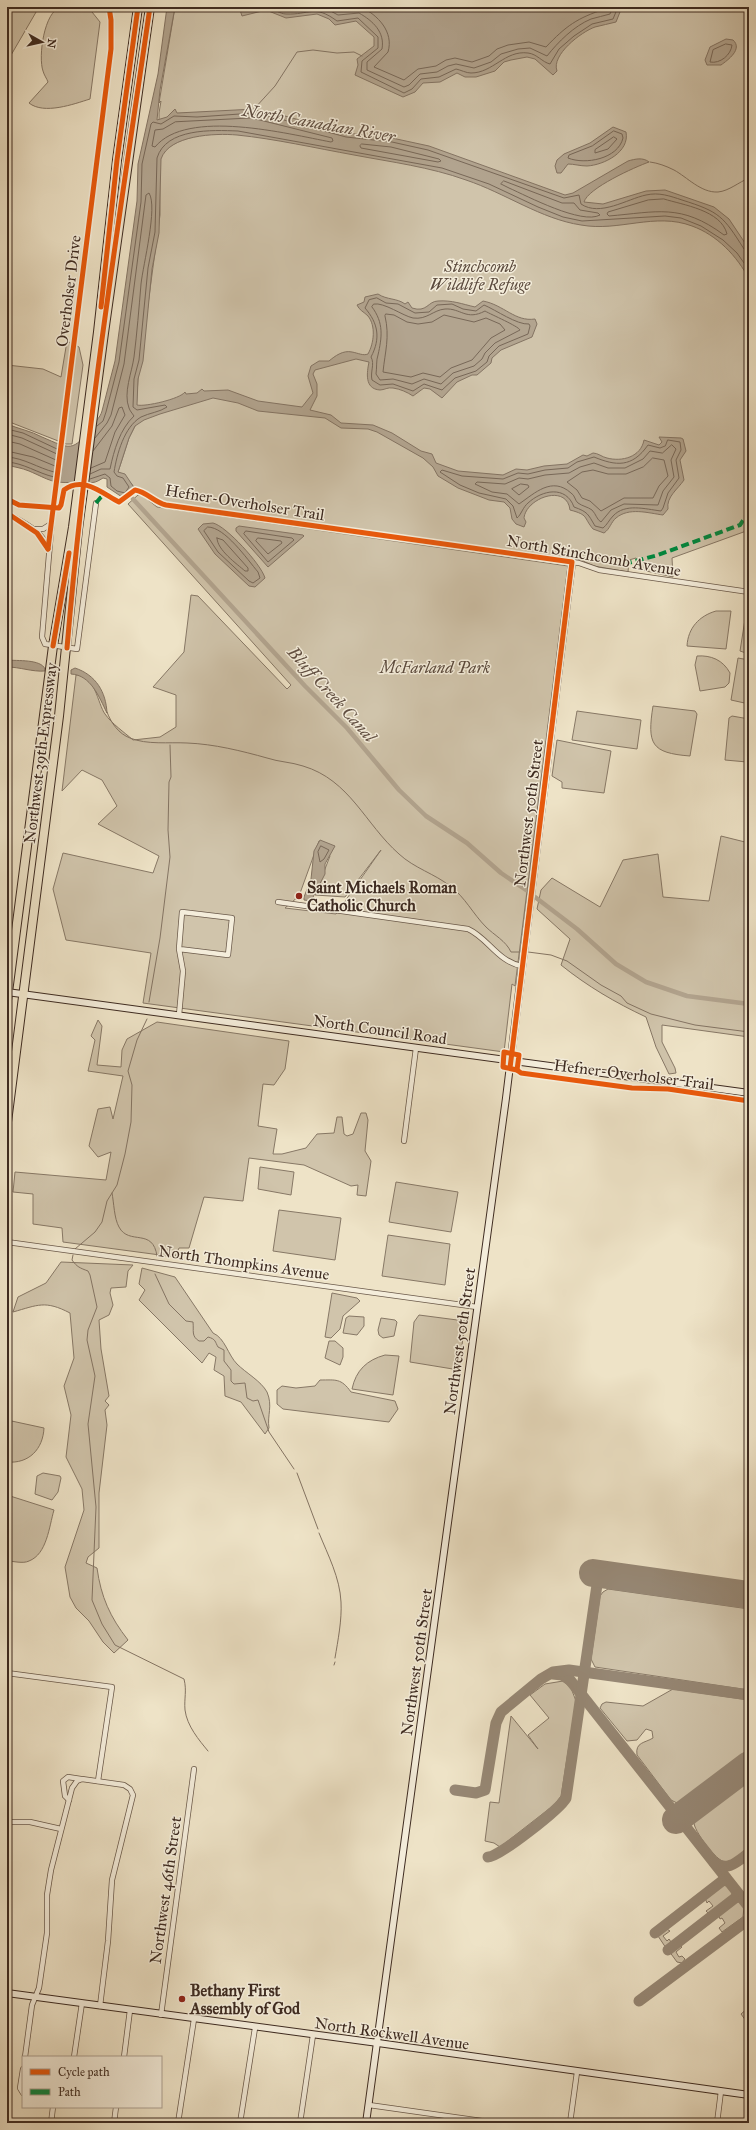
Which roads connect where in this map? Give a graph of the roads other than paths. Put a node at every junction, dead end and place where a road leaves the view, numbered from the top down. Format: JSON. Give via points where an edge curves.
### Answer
{"nodes":[{"id":1,"x":109,"y":7,"type":"edge"},
{"id":2,"x":138,"y":7,"type":"edge"},
{"id":3,"x":150,"y":7,"type":"edge"},
{"id":4,"x":101,"y":333,"type":"junction"},
{"id":5,"x":80,"y":495,"type":"junction"},
{"id":6,"x":96,"y":503,"type":"dead end"},
{"id":7,"x":7,"y":513,"type":"edge"},
{"id":8,"x":51,"y":524,"type":"junction"},
{"id":9,"x":33,"y":529,"type":"junction"},
{"id":10,"x":388,"y":536,"type":"dead end"},
{"id":11,"x":48,"y":549,"type":"junction"},
{"id":12,"x":572,"y":562,"type":"junction"},
{"id":13,"x":749,"y":592,"type":"edge"},
{"id":14,"x":53,"y":646,"type":"junction"},
{"id":15,"x":67,"y":648,"type":"junction"},
{"id":16,"x":278,"y":902,"type":"dead end"},
{"id":17,"x":178,"y":949,"type":"junction"},
{"id":18,"x":522,"y":966,"type":"junction"},
{"id":19,"x":7,"y":995,"type":"edge"},
{"id":20,"x":24,"y":995,"type":"junction"},
{"id":21,"x":179,"y":1015,"type":"junction"},
{"id":22,"x":416,"y":1048,"type":"junction"},
{"id":23,"x":510,"y":1061,"type":"junction"},
{"id":24,"x":749,"y":1093,"type":"edge"},
{"id":25,"x":7,"y":1122,"type":"edge"},
{"id":26,"x":404,"y":1141,"type":"dead end"},
{"id":27,"x":7,"y":1242,"type":"edge"},
{"id":28,"x":477,"y":1307,"type":"junction"},
{"id":29,"x":7,"y":1673,"type":"edge"},
{"id":30,"x":9,"y":1744,"type":"dead end"},
{"id":31,"x":7,"y":1757,"type":"edge"},
{"id":32,"x":194,"y":1769,"type":"dead end"},
{"id":33,"x":82,"y":1779,"type":"junction"},
{"id":34,"x":98,"y":1781,"type":"junction"},
{"id":35,"x":69,"y":1800,"type":"junction"},
{"id":36,"x":7,"y":1822,"type":"edge"},
{"id":37,"x":61,"y":1830,"type":"junction"},
{"id":38,"x":7,"y":1993,"type":"edge"},
{"id":39,"x":35,"y":1997,"type":"junction"},
{"id":40,"x":82,"y":2003,"type":"junction"},
{"id":41,"x":100,"y":2006,"type":"junction"},
{"id":42,"x":130,"y":2010,"type":"junction"},
{"id":43,"x":161,"y":2015,"type":"junction"},
{"id":44,"x":194,"y":2019,"type":"junction"},
{"id":45,"x":255,"y":2028,"type":"junction"},
{"id":46,"x":313,"y":2035,"type":"junction"},
{"id":47,"x":378,"y":2043,"type":"junction"},
{"id":48,"x":25,"y":2056,"type":"edge"},
{"id":49,"x":74,"y":2056,"type":"edge"},
{"id":50,"x":124,"y":2056,"type":"edge"},
{"id":51,"x":577,"y":2072,"type":"junction"},
{"id":52,"x":22,"y":2075,"type":"edge"},
{"id":53,"x":22,"y":2091,"type":"edge"},
{"id":54,"x":721,"y":2091,"type":"junction"},
{"id":55,"x":749,"y":2095,"type":"edge"},
{"id":56,"x":369,"y":2105,"type":"junction"},
{"id":57,"x":53,"y":2108,"type":"edge"},
{"id":58,"x":116,"y":2108,"type":"edge"},
{"id":59,"x":51,"y":2123,"type":"edge"},
{"id":60,"x":114,"y":2123,"type":"edge"},
{"id":61,"x":178,"y":2123,"type":"edge"},
{"id":62,"x":240,"y":2123,"type":"edge"},
{"id":63,"x":300,"y":2123,"type":"edge"},
{"id":64,"x":366,"y":2123,"type":"edge"},
{"id":65,"x":496,"y":2123,"type":"edge"},
{"id":66,"x":570,"y":2123,"type":"edge"},
{"id":67,"x":717,"y":2123,"type":"edge"}],
"edges":[{"from":1,"to":8,"type":"street","name":"Overholser Drive","via":[[112,36]]},
{"from":2,"to":4,"type":"highway","name":"Northwest 39th Expressway","via":[[117,160]]},
{"from":3,"to":4,"type":"highway","name":"Northwest 39th Expressway"},
{"from":4,"to":5,"type":"highway","name":"Northwest 39th Expressway"},
{"from":5,"to":14,"type":"highway","name":"Northwest 39th Expressway"},
{"from":5,"to":15,"type":"highway","name":"Northwest 39th Expressway"},
{"from":6,"to":15,"type":"street","via":[[77,649]]},
{"from":7,"to":9,"type":"street"},
{"from":8,"to":9,"type":"street","via":[[43,529]]},
{"from":8,"to":11,"type":"street","name":"Overholser Drive"},
{"from":9,"to":11,"type":"street","via":[[43,538]]},
{"from":10,"to":12,"type":"street","name":"North Stinchcomb Avenue"},
{"from":11,"to":14,"type":"street","name":"Overholser Drive","via":[[42,637],[45,644]]},
{"from":12,"to":13,"type":"street","name":"North Stinchcomb Avenue","via":[[599,570]]},
{"from":12,"to":18,"type":"street","name":"Northwest 50th Street"},
{"from":14,"to":15,"type":"street"},
{"from":14,"to":19,"type":"highway","name":"Northwest 39th Expressway"},
{"from":15,"to":20,"type":"highway","name":"Northwest 39th Expressway"},
{"from":16,"to":18,"type":"street","via":[[468,929],[493,951],[515,965]]},
{"from":17,"to":17,"type":"street","via":[[182,912],[232,918],[228,955]]},
{"from":17,"to":21,"type":"street","via":[[183,971]]},
{"from":18,"to":23,"type":"street","name":"Northwest 50th Street"},
{"from":19,"to":20,"type":"street","name":"North Council Road"},
{"from":20,"to":21,"type":"street","name":"North Council Road"},
{"from":20,"to":25,"type":"highway","name":"Northwest 39th Expressway"},
{"from":21,"to":22,"type":"street","name":"North Council Road"},
{"from":22,"to":23,"type":"street","name":"North Council Road"},
{"from":22,"to":26,"type":"street"},
{"from":23,"to":24,"type":"street","name":"North Council Road"},
{"from":23,"to":28,"type":"street","name":"Northwest 50th Street"},
{"from":27,"to":28,"type":"street","name":"North Thompkins Avenue"},
{"from":28,"to":47,"type":"street","name":"Northwest 50th Street"},
{"from":29,"to":34,"type":"street","via":[[112,1687]]},
{"from":30,"to":31,"type":"street"},
{"from":32,"to":43,"type":"street","name":"Northwest 46th Street"},
{"from":33,"to":34,"type":"street"},
{"from":33,"to":35,"type":"street","via":[[74,1784]]},
{"from":33,"to":35,"type":"street","via":[[68,1777],[63,1781],[65,1796]]},
{"from":34,"to":41,"type":"street","via":[[127,1786],[132,1792],[133,1800],[112,1880]]},
{"from":35,"to":37,"type":"street"},
{"from":36,"to":37,"type":"street","via":[[30,1822]]},
{"from":37,"to":39,"type":"street","via":[[49,1882],[46,1941],[39,1988]]},
{"from":38,"to":39,"type":"street","name":"North Rockwell Avenue"},
{"from":39,"to":40,"type":"street","name":"North Rockwell Avenue"},
{"from":39,"to":48,"type":"street"},
{"from":40,"to":41,"type":"street","name":"North Rockwell Avenue"},
{"from":40,"to":49,"type":"street"},
{"from":41,"to":42,"type":"street","name":"North Rockwell Avenue"},
{"from":42,"to":43,"type":"street","name":"North Rockwell Avenue"},
{"from":42,"to":50,"type":"street"},
{"from":43,"to":44,"type":"street","name":"North Rockwell Avenue"},
{"from":44,"to":45,"type":"street","name":"North Rockwell Avenue"},
{"from":44,"to":61,"type":"street"},
{"from":45,"to":46,"type":"street","name":"North Rockwell Avenue"},
{"from":45,"to":62,"type":"street"},
{"from":46,"to":47,"type":"street","name":"North Rockwell Avenue"},
{"from":46,"to":63,"type":"street"},
{"from":47,"to":51,"type":"street","name":"North Rockwell Avenue"},
{"from":47,"to":56,"type":"street","name":"Northwest 50th Street"},
{"from":51,"to":54,"type":"street","name":"North Rockwell Avenue"},
{"from":51,"to":66,"type":"street"},
{"from":52,"to":53,"type":"street"},
{"from":54,"to":55,"type":"street","name":"North Rockwell Avenue"},
{"from":54,"to":67,"type":"street"},
{"from":56,"to":64,"type":"street","name":"Northwest 50th Street"},
{"from":56,"to":65,"type":"street"},
{"from":57,"to":59,"type":"street"},
{"from":58,"to":60,"type":"street"}]}
